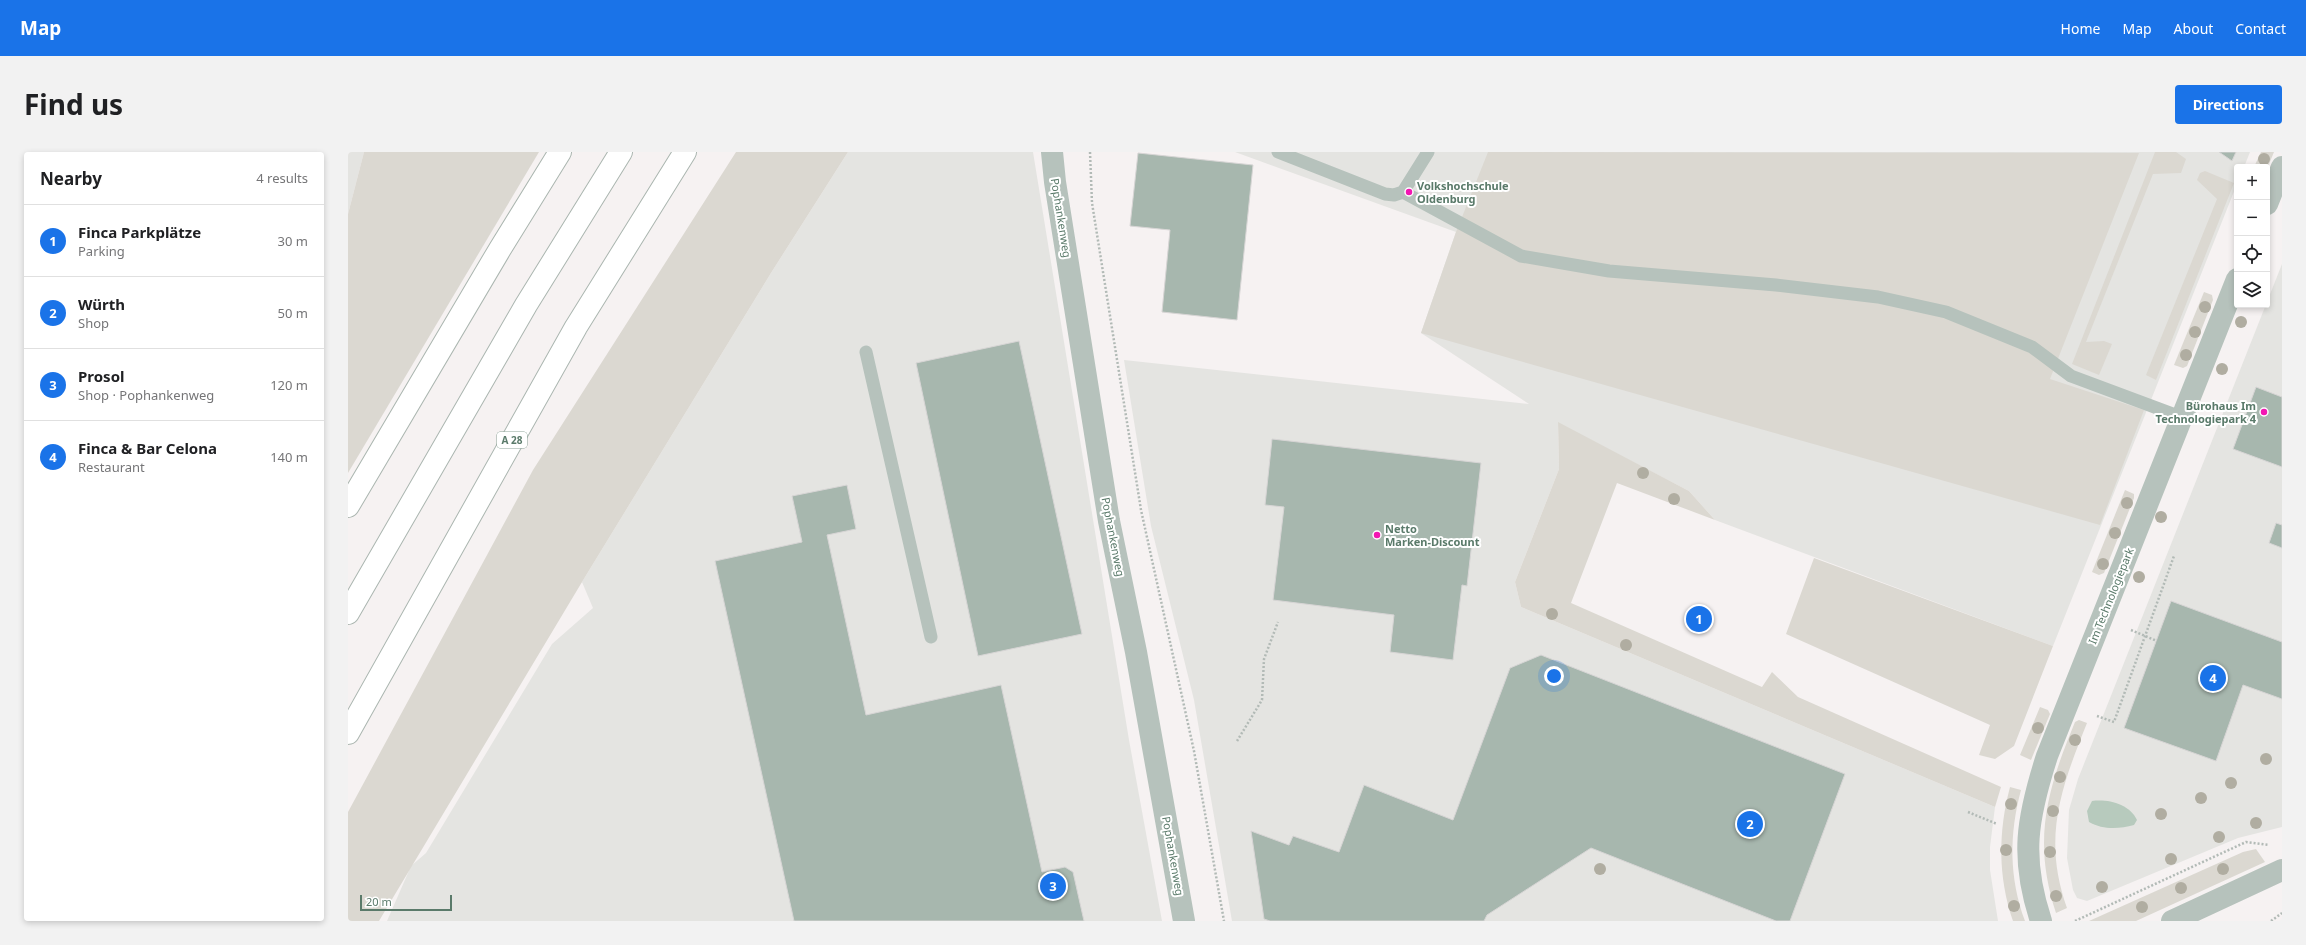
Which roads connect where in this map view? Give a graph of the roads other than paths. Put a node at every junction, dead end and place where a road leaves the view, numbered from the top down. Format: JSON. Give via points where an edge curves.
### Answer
{"nodes":[{"id":1,"x":560,"y":152,"type":"edge"},
{"id":2,"x":621,"y":152,"type":"edge"},
{"id":3,"x":685,"y":152,"type":"edge"},
{"id":4,"x":1052,"y":152,"type":"edge"},
{"id":5,"x":1278,"y":152,"type":"edge"},
{"id":6,"x":1428,"y":152,"type":"edge"},
{"id":7,"x":2282,"y":167,"type":"edge"},
{"id":8,"x":1403,"y":192,"type":"junction"},
{"id":9,"x":2269,"y":200,"type":"edge"},
{"id":10,"x":2234,"y":286,"type":"edge"},
{"id":11,"x":866,"y":352,"type":"dead end"},
{"id":12,"x":2181,"y":417,"type":"junction"},
{"id":13,"x":348,"y":506,"type":"edge"},
{"id":14,"x":348,"y":613,"type":"edge"},
{"id":15,"x":931,"y":637,"type":"dead end"},
{"id":16,"x":348,"y":734,"type":"edge"},
{"id":17,"x":2282,"y":870,"type":"edge"},
{"id":18,"x":1184,"y":921,"type":"edge"},
{"id":19,"x":2041,"y":921,"type":"edge"},
{"id":20,"x":2172,"y":921,"type":"edge"}],
"edges":[{"from":1,"to":13,"type":"highway"},
{"from":2,"to":14,"type":"highway","via":[[526,305]]},
{"from":3,"to":16,"type":"highway","number":"A 28","via":[[576,327]]},
{"from":4,"to":18,"type":"street","name":"Pophankenweg","via":[[1109,521],[1136,652]]},
{"from":5,"to":8,"type":"lane","via":[[1385,194]]},
{"from":6,"to":8,"type":"lane"},
{"from":7,"to":9,"type":"street"},
{"from":8,"to":12,"type":"lane","via":[[1521,256],[1609,271],[1776,285],[1878,297],[1946,312],[2032,347],[2070,376]]},
{"from":10,"to":12,"type":"street","name":"Im Technologiepark"},
{"from":11,"to":15,"type":"lane"},
{"from":12,"to":19,"type":"street","name":"Im Technologiepark","via":[[2049,749],[2037,787],[2027,840],[2028,868]]},
{"from":17,"to":20,"type":"street"}]}
